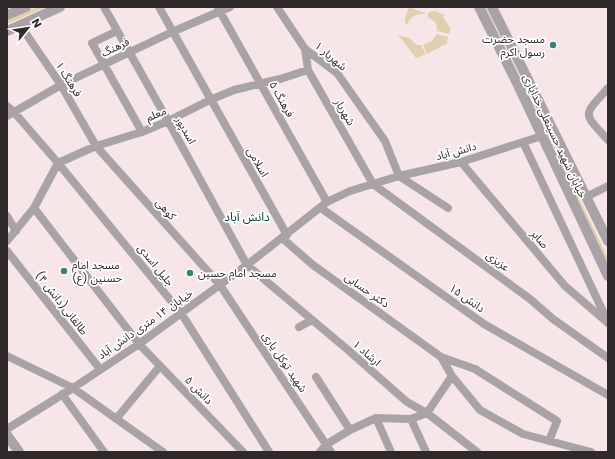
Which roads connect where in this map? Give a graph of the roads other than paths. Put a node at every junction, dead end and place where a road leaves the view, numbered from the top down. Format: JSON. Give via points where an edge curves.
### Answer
{"nodes":[{"id":1,"x":26,"y":7,"type":"edge"},
{"id":2,"x":60,"y":7,"type":"edge"},
{"id":3,"x":104,"y":7,"type":"edge"},
{"id":4,"x":159,"y":7,"type":"edge"},
{"id":5,"x":230,"y":7,"type":"edge"},
{"id":6,"x":277,"y":7,"type":"edge"},
{"id":7,"x":479,"y":7,"type":"edge"},
{"id":8,"x":492,"y":7,"type":"edge"},
{"id":9,"x":219,"y":9,"type":"edge"},
{"id":10,"x":7,"y":15,"type":"edge"},
{"id":11,"x":20,"y":25,"type":"junction"},
{"id":12,"x":7,"y":31,"type":"edge"},
{"id":13,"x":117,"y":31,"type":"junction"},
{"id":14,"x":172,"y":32,"type":"junction"},
{"id":15,"x":305,"y":49,"type":"junction"},
{"id":16,"x":129,"y":52,"type":"junction"},
{"id":17,"x":104,"y":64,"type":"junction"},
{"id":18,"x":308,"y":70,"type":"junction"},
{"id":19,"x":261,"y":83,"type":"junction"},
{"id":20,"x":61,"y":85,"type":"junction"},
{"id":21,"x":608,"y":88,"type":"edge"},
{"id":22,"x":210,"y":100,"type":"junction"},
{"id":23,"x":7,"y":106,"type":"edge"},
{"id":24,"x":10,"y":114,"type":"edge"},
{"id":25,"x":168,"y":121,"type":"junction"},
{"id":26,"x":142,"y":132,"type":"junction"},
{"id":27,"x":542,"y":136,"type":"junction"},
{"id":28,"x":608,"y":140,"type":"edge"},
{"id":29,"x":523,"y":142,"type":"junction"},
{"id":30,"x":96,"y":146,"type":"junction"},
{"id":31,"x":461,"y":162,"type":"junction"},
{"id":32,"x":58,"y":163,"type":"junction"},
{"id":33,"x":400,"y":176,"type":"junction"},
{"id":34,"x":373,"y":184,"type":"junction"},
{"id":35,"x":608,"y":186,"type":"edge"},
{"id":36,"x":586,"y":197,"type":"junction"},
{"id":37,"x":324,"y":205,"type":"junction"},
{"id":38,"x":34,"y":208,"type":"junction"},
{"id":39,"x":448,"y":208,"type":"dead end"},
{"id":40,"x":7,"y":216,"type":"edge"},
{"id":41,"x":16,"y":231,"type":"junction"},
{"id":42,"x":285,"y":236,"type":"junction"},
{"id":43,"x":7,"y":241,"type":"edge"},
{"id":44,"x":608,"y":241,"type":"edge"},
{"id":45,"x":7,"y":251,"type":"edge"},
{"id":46,"x":247,"y":265,"type":"junction"},
{"id":47,"x":607,"y":272,"type":"edge"},
{"id":48,"x":220,"y":285,"type":"junction"},
{"id":49,"x":181,"y":313,"type":"junction"},
{"id":50,"x":312,"y":320,"type":"junction"},
{"id":51,"x":608,"y":322,"type":"edge"},
{"id":52,"x":300,"y":327,"type":"dead end"},
{"id":53,"x":139,"y":344,"type":"junction"},
{"id":54,"x":7,"y":356,"type":"edge"},
{"id":55,"x":441,"y":357,"type":"junction"},
{"id":56,"x":608,"y":358,"type":"edge"},
{"id":57,"x":160,"y":366,"type":"junction"},
{"id":58,"x":100,"y":369,"type":"junction"},
{"id":59,"x":452,"y":376,"type":"junction"},
{"id":60,"x":316,"y":378,"type":"dead end"},
{"id":61,"x":73,"y":388,"type":"junction"},
{"id":62,"x":62,"y":394,"type":"junction"},
{"id":63,"x":608,"y":394,"type":"edge"},
{"id":64,"x":427,"y":413,"type":"junction"},
{"id":65,"x":376,"y":418,"type":"junction"},
{"id":66,"x":411,"y":418,"type":"junction"},
{"id":67,"x":116,"y":419,"type":"junction"},
{"id":68,"x":7,"y":430,"type":"edge"},
{"id":69,"x":350,"y":430,"type":"junction"},
{"id":70,"x":7,"y":435,"type":"edge"},
{"id":71,"x":549,"y":441,"type":"junction"},
{"id":72,"x":327,"y":444,"type":"junction"},
{"id":73,"x":19,"y":452,"type":"edge"},
{"id":74,"x":104,"y":452,"type":"edge"},
{"id":75,"x":163,"y":452,"type":"edge"},
{"id":76,"x":243,"y":452,"type":"edge"},
{"id":77,"x":269,"y":452,"type":"edge"},
{"id":78,"x":320,"y":452,"type":"edge"},
{"id":79,"x":331,"y":452,"type":"edge"},
{"id":80,"x":391,"y":452,"type":"edge"},
{"id":81,"x":426,"y":452,"type":"edge"},
{"id":82,"x":477,"y":452,"type":"edge"},
{"id":83,"x":591,"y":452,"type":"edge"}],
"edges":[{"from":1,"to":10,"type":"street"},
{"from":2,"to":11,"type":"street"},
{"from":3,"to":13,"type":"street","name":"اسدپور"},
{"from":4,"to":14,"type":"street","name":"اسلامی"},
{"from":5,"to":9,"type":"street","name":"فرهنگ"},
{"from":6,"to":15,"type":"street","name":"شهریار ۱"},
{"from":7,"to":27,"type":"street","name":"خیابان شهید حسینعلی خدایاری"},
{"from":8,"to":36,"type":"street","name":"خیابان شهید حسینعلی خدایاری"},
{"from":9,"to":14,"type":"street","name":"فرهنگ"},
{"from":9,"to":19,"type":"street","name":"فرهنگ ۵"},
{"from":11,"to":12,"type":"street"},
{"from":11,"to":20,"type":"street","name":"فرهنگ ۱"},
{"from":13,"to":16,"type":"street","name":"اسدپور"},
{"from":13,"to":17,"type":"street","via":[[92,43]]},
{"from":14,"to":16,"type":"street","name":"فرهنگ"},
{"from":14,"to":22,"type":"street","name":"اسلامی"},
{"from":15,"to":18,"type":"street","name":"شهریار"},
{"from":15,"to":33,"type":"street","name":"شهریار ۱","via":[[337,73],[385,142]]},
{"from":16,"to":17,"type":"street","name":"فرهنگ"},
{"from":16,"to":25,"type":"street","name":"اسدپور"},
{"from":17,"to":20,"type":"street","name":"فرهنگ"},
{"from":17,"to":26,"type":"street"},
{"from":18,"to":19,"type":"street","name":"معلم"},
{"from":18,"to":34,"type":"street","name":"شهریار"},
{"from":19,"to":22,"type":"street","name":"معلم"},
{"from":19,"to":37,"type":"street","name":"فرهنگ ۵"},
{"from":20,"to":24,"type":"street","name":"فرهنگ"},
{"from":20,"to":30,"type":"street","name":"فرهنگ ۱"},
{"from":21,"to":28,"type":"street","via":[[589,109],[588,115],[590,121]]},
{"from":22,"to":25,"type":"street","name":"معلم"},
{"from":22,"to":42,"type":"street","name":"اسلامی"},
{"from":23,"to":24,"type":"street","name":"جلیل اسدی"},
{"from":24,"to":32,"type":"street","name":"جلیل اسدی"},
{"from":25,"to":26,"type":"street","name":"معلم"},
{"from":25,"to":46,"type":"street","name":"اسدپور"},
{"from":26,"to":30,"type":"street","name":"معلم"},
{"from":27,"to":29,"type":"street","name":"دانش آباد"},
{"from":27,"to":47,"type":"street","name":"خیابان شهید حسینعلی خدایاری"},
{"from":29,"to":31,"type":"street","name":"دانش آباد"},
{"from":29,"to":51,"type":"street"},
{"from":30,"to":32,"type":"street","name":"معلم"},
{"from":30,"to":48,"type":"street","name":"کوهی"},
{"from":31,"to":33,"type":"street","name":"دانش آباد"},
{"from":31,"to":51,"type":"street","name":"صابر","via":[[565,286]]},
{"from":32,"to":38,"type":"street"},
{"from":32,"to":49,"type":"street","name":"جلیل اسدی"},
{"from":33,"to":34,"type":"street","name":"دانش آباد"},
{"from":33,"to":39,"type":"street"},
{"from":34,"to":37,"type":"street","name":"خیابان ۱۴ متری دانش آباد","via":[[350,191]]},
{"from":34,"to":56,"type":"street","name":"عزیزی"},
{"from":35,"to":36,"type":"street"},
{"from":36,"to":44,"type":"street","name":"خیابان شهید حسینعلی خدایاری"},
{"from":37,"to":42,"type":"street","name":"خیابان ۱۴ متری دانش آباد"},
{"from":37,"to":63,"type":"street","name":"دانش ۱۵","via":[[484,324]]},
{"from":38,"to":41,"type":"street"},
{"from":38,"to":53,"type":"street","name":"دانش ۵"},
{"from":40,"to":41,"type":"street"},
{"from":41,"to":43,"type":"street"},
{"from":42,"to":46,"type":"street","name":"خیابان ۱۴ متری دانش آباد"},
{"from":42,"to":55,"type":"street","name":"دکتر حسابی","via":[[313,265]]},
{"from":45,"to":58,"type":"street","name":"طالقانی(دانش ۴)"},
{"from":46,"to":48,"type":"street","name":"خیابان ۱۴ متری دانش آباد"},
{"from":46,"to":50,"type":"street","name":"ارشاد ۱"},
{"from":48,"to":49,"type":"street","name":"خیابان ۱۴ متری دانش آباد"},
{"from":48,"to":72,"type":"street","name":"شهید توکل یاری"},
{"from":49,"to":53,"type":"street","name":"خیابان ۱۴ متری دانش آباد"},
{"from":49,"to":77,"type":"street","name":"جلیل اسدی"},
{"from":50,"to":52,"type":"street"},
{"from":50,"to":64,"type":"street","name":"ارشاد ۱","via":[[407,402]]},
{"from":53,"to":57,"type":"street","name":"دانش ۵"},
{"from":53,"to":58,"type":"street","name":"خیابان ۱۴ متری دانش آباد"},
{"from":54,"to":61,"type":"street"},
{"from":55,"to":59,"type":"street","name":"دکتر حسابی"},
{"from":55,"to":71,"type":"street","name":"دکتر حسابی","via":[[475,369],[557,421]]},
{"from":57,"to":67,"type":"street"},
{"from":57,"to":76,"type":"street","name":"دانش ۵"},
{"from":58,"to":61,"type":"street","name":"خیابان ۱۴ متری دانش آباد"},
{"from":59,"to":64,"type":"street"},
{"from":59,"to":71,"type":"street","name":"دکتر حسابی","via":[[480,410],[523,434]]},
{"from":60,"to":69,"type":"street"},
{"from":61,"to":62,"type":"street","name":"خیابان ۱۴ متری دانش آباد"},
{"from":61,"to":67,"type":"street"},
{"from":62,"to":68,"type":"street","name":"خیابان ۱۴ متری دانش آباد"},
{"from":62,"to":74,"type":"street"},
{"from":64,"to":66,"type":"street"},
{"from":64,"to":82,"type":"street","name":"ارشاد ۱"},
{"from":65,"to":66,"type":"street"},
{"from":65,"to":69,"type":"street"},
{"from":65,"to":80,"type":"street"},
{"from":66,"to":81,"type":"street"},
{"from":67,"to":75,"type":"street"},
{"from":69,"to":72,"type":"street"},
{"from":70,"to":73,"type":"street"},
{"from":71,"to":83,"type":"street","name":"دکتر حسابی"},
{"from":72,"to":78,"type":"street"},
{"from":72,"to":79,"type":"street","name":"شهید توکل یاری"}]}
